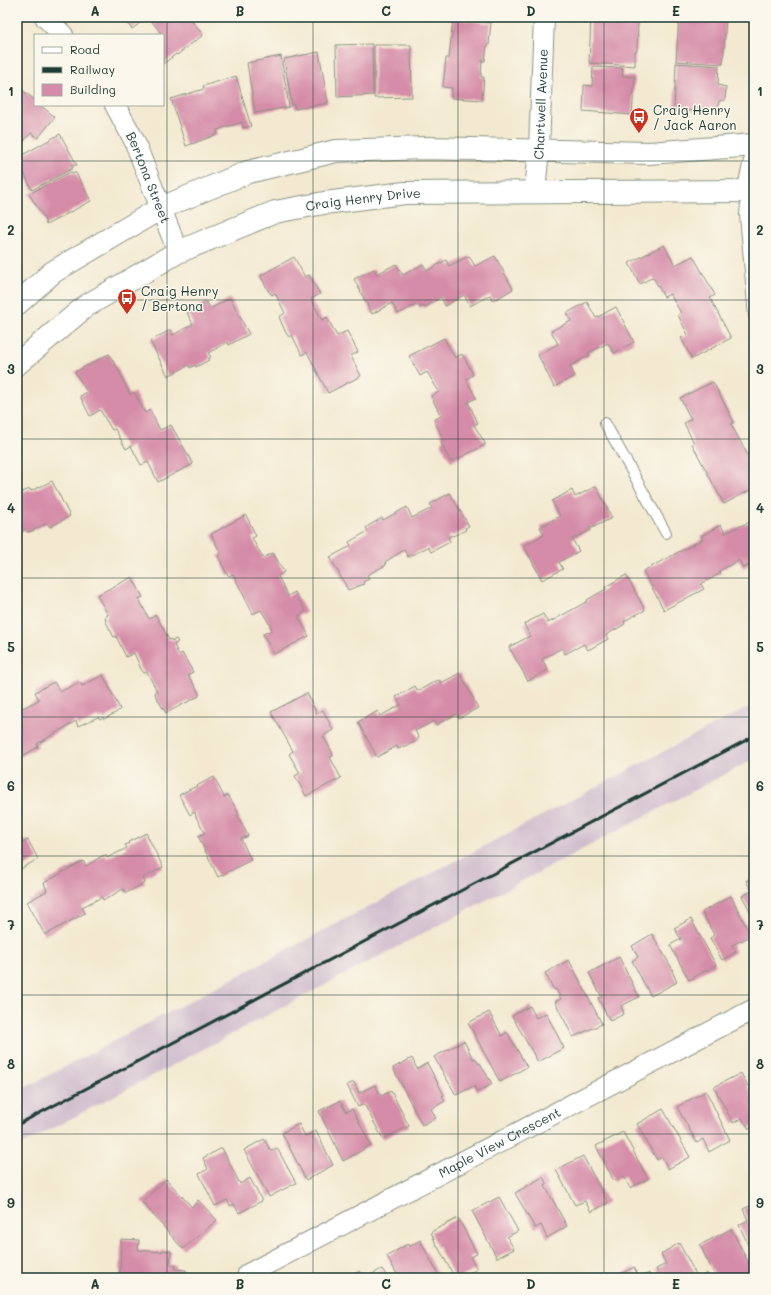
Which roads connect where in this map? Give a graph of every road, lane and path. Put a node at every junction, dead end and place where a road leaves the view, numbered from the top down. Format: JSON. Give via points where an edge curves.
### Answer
{"nodes":[{"id":1,"x":45,"y":17,"type":"edge"},
{"id":2,"x":544,"y":17,"type":"edge"},
{"id":3,"x":62,"y":34,"type":"edge"},
{"id":4,"x":116,"y":106,"type":"edge"},
{"id":5,"x":754,"y":146,"type":"edge"},
{"id":6,"x":539,"y":149,"type":"junction"},
{"id":7,"x":754,"y":161,"type":"edge"},
{"id":8,"x":535,"y":191,"type":"junction"},
{"id":9,"x":750,"y":192,"type":"edge"},
{"id":10,"x":161,"y":208,"type":"junction"},
{"id":11,"x":178,"y":252,"type":"junction"},
{"id":12,"x":17,"y":304,"type":"edge"},
{"id":13,"x":754,"y":316,"type":"edge"},
{"id":14,"x":17,"y":364,"type":"edge"},
{"id":15,"x":605,"y":423,"type":"dead end"},
{"id":16,"x":666,"y":533,"type":"dead end"},
{"id":17,"x":754,"y":1009,"type":"edge"},
{"id":18,"x":247,"y":1278,"type":"edge"}],
"edges":[{"from":1,"to":3,"type":"street"},
{"from":2,"to":6,"type":"street","name":"Chartwell Avenue"},
{"from":4,"to":10,"type":"street","name":"Bertona Street","via":[[134,140]]},
{"from":5,"to":6,"type":"street","via":[[649,153]]},
{"from":6,"to":8,"type":"street","name":"Chartwell Avenue"},
{"from":6,"to":10,"type":"street","via":[[425,148],[336,151],[248,172]]},
{"from":7,"to":9,"type":"street"},
{"from":8,"to":9,"type":"street","name":"Craig Henry Drive"},
{"from":8,"to":11,"type":"street","name":"Craig Henry Drive","via":[[404,193],[324,203],[275,212]]},
{"from":9,"to":13,"type":"lane","via":[[745,215]]},
{"from":10,"to":11,"type":"street","name":"Bertona Street"},
{"from":10,"to":12,"type":"street","via":[[53,272]]},
{"from":11,"to":14,"type":"street","name":"Craig Henry Drive","via":[[86,306]]},
{"from":15,"to":16,"type":"lane"},
{"from":17,"to":18,"type":"street","name":"Maple View Crescent","via":[[248,1274]]}]}
